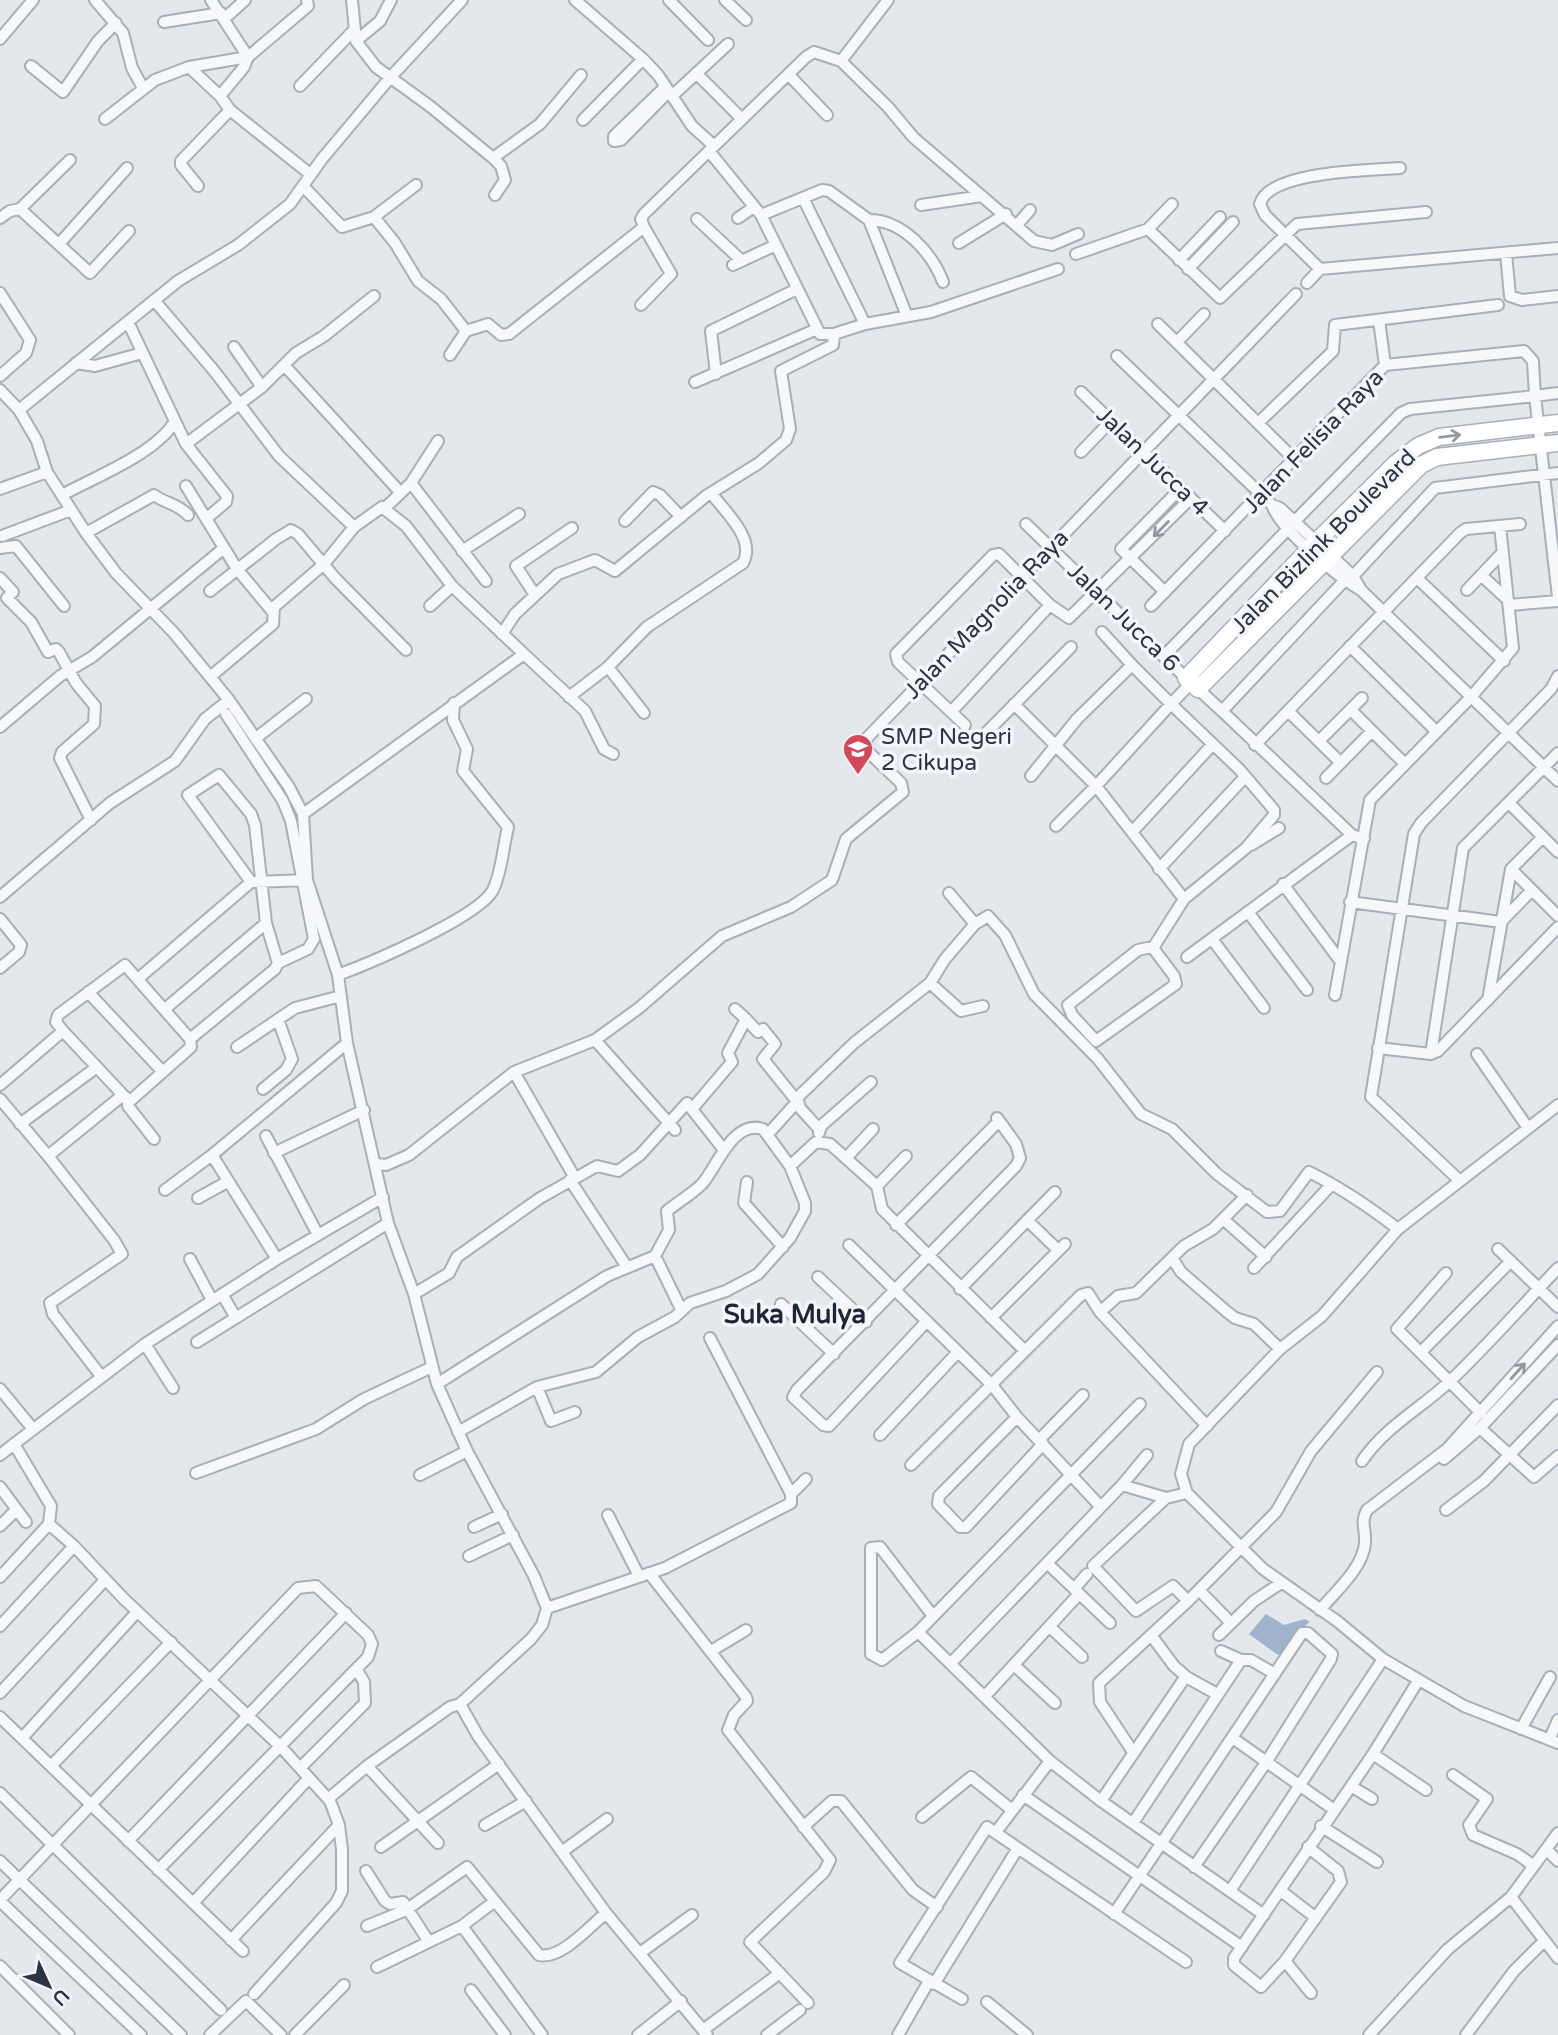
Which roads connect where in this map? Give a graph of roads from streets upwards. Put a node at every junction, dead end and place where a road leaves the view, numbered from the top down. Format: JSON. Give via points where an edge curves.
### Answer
{"nodes":[{"id":1,"x":33,"y":0,"type":"edge"},
{"id":2,"x":95,"y":0,"type":"edge"},
{"id":3,"x":211,"y":0,"type":"edge"},
{"id":4,"x":245,"y":0,"type":"edge"},
{"id":5,"x":307,"y":0,"type":"edge"},
{"id":6,"x":391,"y":0,"type":"edge"},
{"id":7,"x":462,"y":0,"type":"edge"},
{"id":8,"x":575,"y":0,"type":"edge"},
{"id":9,"x":669,"y":0,"type":"edge"},
{"id":10,"x":725,"y":0,"type":"edge"},
{"id":11,"x":888,"y":0,"type":"edge"},
{"id":12,"x":354,"y":1,"type":"edge"},
{"id":13,"x":223,"y":15,"type":"junction"},
{"id":14,"x":746,"y":20,"type":"dead end"},
{"id":15,"x":164,"y":22,"type":"dead end"},
{"id":16,"x":116,"y":23,"type":"junction"},
{"id":17,"x":356,"y":36,"type":"junction"},
{"id":18,"x":0,"y":38,"type":"edge"},
{"id":19,"x":708,"y":40,"type":"dead end"},
{"id":20,"x":728,"y":44,"type":"dead end"},
{"id":21,"x":248,"y":57,"type":"junction"},
{"id":22,"x":643,"y":59,"type":"junction"},
{"id":23,"x":841,"y":61,"type":"junction"},
{"id":24,"x":32,"y":66,"type":"dead end"},
{"id":25,"x":189,"y":67,"type":"junction"},
{"id":26,"x":696,"y":73,"type":"junction"},
{"id":27,"x":581,"y":75,"type":"dead end"},
{"id":28,"x":789,"y":75,"type":"junction"},
{"id":29,"x":389,"y":79,"type":"junction"},
{"id":30,"x":300,"y":86,"type":"dead end"},
{"id":31,"x":143,"y":88,"type":"junction"},
{"id":32,"x":668,"y":91,"type":"junction"},
{"id":33,"x":220,"y":96,"type":"junction"},
{"id":34,"x":230,"y":110,"type":"junction"},
{"id":35,"x":827,"y":115,"type":"dead end"},
{"id":36,"x":105,"y":119,"type":"dead end"},
{"id":37,"x":742,"y":119,"type":"junction"},
{"id":38,"x":583,"y":120,"type":"dead end"},
{"id":39,"x":711,"y":148,"type":"junction"},
{"id":40,"x":493,"y":158,"type":"junction"},
{"id":41,"x":70,"y":160,"type":"dead end"},
{"id":42,"x":128,"y":167,"type":"dead end"},
{"id":43,"x":1400,"y":168,"type":"dead end"},
{"id":44,"x":310,"y":174,"type":"junction"},
{"id":45,"x":416,"y":185,"type":"dead end"},
{"id":46,"x":198,"y":186,"type":"dead end"},
{"id":47,"x":304,"y":187,"type":"junction"},
{"id":48,"x":495,"y":195,"type":"dead end"},
{"id":49,"x":982,"y":196,"type":"junction"},
{"id":50,"x":803,"y":198,"type":"junction"},
{"id":51,"x":1172,"y":204,"type":"dead end"},
{"id":52,"x":921,"y":205,"type":"dead end"},
{"id":53,"x":20,"y":209,"type":"junction"},
{"id":54,"x":1030,"y":210,"type":"dead end"},
{"id":55,"x":757,"y":211,"type":"junction"},
{"id":56,"x":1426,"y":212,"type":"dead end"},
{"id":57,"x":1006,"y":214,"type":"junction"},
{"id":58,"x":374,"y":217,"type":"junction"},
{"id":59,"x":1220,"y":217,"type":"dead end"},
{"id":60,"x":0,"y":218,"type":"edge"},
{"id":61,"x":738,"y":218,"type":"dead end"},
{"id":62,"x":697,"y":219,"type":"dead end"},
{"id":63,"x":869,"y":220,"type":"junction"},
{"id":64,"x":1233,"y":222,"type":"dead end"},
{"id":65,"x":1017,"y":225,"type":"junction"},
{"id":66,"x":644,"y":227,"type":"junction"},
{"id":67,"x":1148,"y":229,"type":"junction"},
{"id":68,"x":129,"y":231,"type":"dead end"},
{"id":69,"x":1078,"y":234,"type":"dead end"},
{"id":70,"x":1285,"y":235,"type":"junction"},
{"id":71,"x":959,"y":243,"type":"dead end"},
{"id":72,"x":59,"y":244,"type":"junction"},
{"id":73,"x":776,"y":245,"type":"junction"},
{"id":74,"x":1558,"y":248,"type":"edge"},
{"id":75,"x":1506,"y":253,"type":"junction"},
{"id":76,"x":1076,"y":254,"type":"dead end"},
{"id":77,"x":1179,"y":260,"type":"junction"},
{"id":78,"x":1058,"y":269,"type":"dead end"},
{"id":79,"x":1188,"y":269,"type":"junction"},
{"id":80,"x":1320,"y":269,"type":"junction"},
{"id":81,"x":943,"y":282,"type":"dead end"},
{"id":82,"x":1307,"y":283,"type":"dead end"},
{"id":83,"x":797,"y":289,"type":"junction"},
{"id":84,"x":0,"y":293,"type":"edge"},
{"id":85,"x":1296,"y":294,"type":"dead end"},
{"id":86,"x":374,"y":296,"type":"dead end"},
{"id":87,"x":1558,"y":296,"type":"edge"},
{"id":88,"x":154,"y":300,"type":"junction"},
{"id":89,"x":641,"y":304,"type":"dead end"},
{"id":90,"x":1498,"y":306,"type":"dead end"},
{"id":91,"x":1204,"y":314,"type":"dead end"},
{"id":92,"x":907,"y":316,"type":"junction"},
{"id":93,"x":1379,"y":320,"type":"junction"},
{"id":94,"x":128,"y":323,"type":"junction"},
{"id":95,"x":865,"y":324,"type":"junction"},
{"id":96,"x":1158,"y":324,"type":"dead end"},
{"id":97,"x":817,"y":329,"type":"junction"},
{"id":98,"x":466,"y":331,"type":"junction"},
{"id":99,"x":834,"y":334,"type":"junction"},
{"id":100,"x":1177,"y":342,"type":"junction"},
{"id":101,"x":234,"y":347,"type":"dead end"},
{"id":102,"x":142,"y":353,"type":"junction"},
{"id":103,"x":450,"y":355,"type":"dead end"},
{"id":104,"x":1117,"y":356,"type":"dead end"},
{"id":105,"x":76,"y":363,"type":"junction"},
{"id":106,"x":284,"y":365,"type":"junction"},
{"id":107,"x":1385,"y":365,"type":"junction"},
{"id":108,"x":716,"y":374,"type":"junction"},
{"id":109,"x":0,"y":376,"type":"edge"},
{"id":110,"x":1214,"y":379,"type":"junction"},
{"id":111,"x":695,"y":382,"type":"dead end"},
{"id":112,"x":262,"y":387,"type":"junction"},
{"id":113,"x":0,"y":390,"type":"edge"},
{"id":114,"x":1081,"y":391,"type":"dead end"},
{"id":115,"x":1558,"y":393,"type":"edge"},
{"id":116,"x":1535,"y":396,"type":"junction"},
{"id":117,"x":238,"y":404,"type":"junction"},
{"id":118,"x":19,"y":410,"type":"junction"},
{"id":119,"x":1179,"y":416,"type":"junction"},
{"id":120,"x":176,"y":421,"type":"junction"},
{"id":121,"x":1111,"y":421,"type":"junction"},
{"id":122,"x":1258,"y":423,"type":"junction"},
{"id":123,"x":1558,"y":423,"type":"edge"},
{"id":124,"x":1538,"y":425,"type":"junction"},
{"id":125,"x":438,"y":441,"type":"dead end"},
{"id":126,"x":1558,"y":443,"type":"edge"},
{"id":127,"x":186,"y":444,"type":"junction"},
{"id":128,"x":1540,"y":444,"type":"junction"},
{"id":129,"x":1082,"y":452,"type":"dead end"},
{"id":130,"x":1144,"y":452,"type":"junction"},
{"id":131,"x":1294,"y":459,"type":"junction"},
{"id":132,"x":47,"y":472,"type":"junction"},
{"id":133,"x":1558,"y":473,"type":"edge"},
{"id":134,"x":1545,"y":474,"type":"junction"},
{"id":135,"x":411,"y":483,"type":"junction"},
{"id":136,"x":186,"y":486,"type":"dead end"},
{"id":137,"x":1181,"y":488,"type":"junction"},
{"id":138,"x":0,"y":489,"type":"edge"},
{"id":139,"x":399,"y":491,"type":"junction"},
{"id":140,"x":1262,"y":493,"type":"junction"},
{"id":141,"x":712,"y":494,"type":"junction"},
{"id":142,"x":62,"y":495,"type":"junction"},
{"id":143,"x":1191,"y":498,"type":"junction"},
{"id":144,"x":385,"y":508,"type":"junction"},
{"id":145,"x":71,"y":510,"type":"junction"},
{"id":146,"x":519,"y":514,"type":"dead end"},
{"id":147,"x":188,"y":515,"type":"dead end"},
{"id":148,"x":681,"y":517,"type":"junction"},
{"id":149,"x":206,"y":518,"type":"junction"},
{"id":150,"x":625,"y":521,"type":"dead end"},
{"id":151,"x":1026,"y":524,"type":"dead end"},
{"id":152,"x":1520,"y":524,"type":"dead end"},
{"id":153,"x":1291,"y":525,"type":"junction"},
{"id":154,"x":1500,"y":526,"type":"junction"},
{"id":155,"x":354,"y":527,"type":"junction"},
{"id":156,"x":572,"y":528,"type":"dead end"},
{"id":157,"x":1225,"y":531,"type":"junction"},
{"id":158,"x":86,"y":533,"type":"junction"},
{"id":159,"x":2,"y":536,"type":"dead end"},
{"id":160,"x":1313,"y":545,"type":"junction"},
{"id":161,"x":1051,"y":547,"type":"junction"},
{"id":162,"x":0,"y":548,"type":"edge"},
{"id":163,"x":223,"y":548,"type":"junction"},
{"id":164,"x":461,"y":551,"type":"junction"},
{"id":165,"x":1503,"y":552,"type":"junction"},
{"id":166,"x":1131,"y":559,"type":"junction"},
{"id":167,"x":1328,"y":559,"type":"junction"},
{"id":168,"x":324,"y":564,"type":"junction"},
{"id":169,"x":237,"y":569,"type":"junction"},
{"id":170,"x":1481,"y":575,"type":"junction"},
{"id":171,"x":1023,"y":577,"type":"junction"},
{"id":172,"x":1349,"y":578,"type":"junction"},
{"id":173,"x":1417,"y":578,"type":"junction"},
{"id":174,"x":0,"y":579,"type":"edge"},
{"id":175,"x":486,"y":581,"type":"dead end"},
{"id":176,"x":452,"y":586,"type":"junction"},
{"id":177,"x":1097,"y":590,"type":"junction"},
{"id":178,"x":1467,"y":590,"type":"dead end"},
{"id":179,"x":210,"y":592,"type":"dead end"},
{"id":180,"x":1165,"y":592,"type":"junction"},
{"id":181,"x":535,"y":595,"type":"junction"},
{"id":182,"x":1558,"y":599,"type":"edge"},
{"id":183,"x":1508,"y":603,"type":"junction"},
{"id":184,"x":1051,"y":605,"type":"junction"},
{"id":185,"x":64,"y":606,"type":"dead end"},
{"id":186,"x":430,"y":606,"type":"dead end"},
{"id":187,"x":1151,"y":606,"type":"dead end"},
{"id":188,"x":149,"y":609,"type":"junction"},
{"id":189,"x":272,"y":611,"type":"junction"},
{"id":190,"x":1383,"y":613,"type":"junction"},
{"id":191,"x":1102,"y":632,"type":"dead end"},
{"id":192,"x":502,"y":634,"type":"junction"},
{"id":193,"x":1350,"y":646,"type":"junction"},
{"id":194,"x":1071,"y":647,"type":"dead end"},
{"id":195,"x":406,"y":650,"type":"dead end"},
{"id":196,"x":524,"y":654,"type":"junction"},
{"id":197,"x":1164,"y":656,"type":"junction"},
{"id":198,"x":1504,"y":661,"type":"junction"},
{"id":199,"x":1132,"y":664,"type":"junction"},
{"id":200,"x":608,"y":667,"type":"junction"},
{"id":201,"x":71,"y":672,"type":"junction"},
{"id":202,"x":1558,"y":676,"type":"edge"},
{"id":203,"x":209,"y":677,"type":"junction"},
{"id":204,"x":921,"y":682,"type":"junction"},
{"id":205,"x":1192,"y":683,"type":"junction"},
{"id":206,"x":569,"y":697,"type":"junction"},
{"id":207,"x":1471,"y":697,"type":"junction"},
{"id":208,"x":1362,"y":698,"type":"dead end"},
{"id":209,"x":306,"y":699,"type":"dead end"},
{"id":210,"x":229,"y":700,"type":"junction"},
{"id":211,"x":454,"y":703,"type":"junction"},
{"id":212,"x":1014,"y":704,"type":"junction"},
{"id":213,"x":1171,"y":704,"type":"junction"},
{"id":214,"x":1351,"y":710,"type":"junction"},
{"id":215,"x":953,"y":711,"type":"junction"},
{"id":216,"x":1222,"y":711,"type":"junction"},
{"id":217,"x":1288,"y":711,"type":"junction"},
{"id":218,"x":644,"y":713,"type":"dead end"},
{"id":219,"x":226,"y":714,"type":"dead end"},
{"id":220,"x":1,"y":725,"type":"edge"},
{"id":221,"x":965,"y":725,"type":"dead end"},
{"id":222,"x":1373,"y":731,"type":"junction"},
{"id":223,"x":1437,"y":732,"type":"junction"},
{"id":224,"x":986,"y":733,"type":"dead end"},
{"id":225,"x":1508,"y":733,"type":"junction"},
{"id":226,"x":256,"y":738,"type":"junction"},
{"id":227,"x":1319,"y":741,"type":"junction"},
{"id":228,"x":1213,"y":744,"type":"junction"},
{"id":229,"x":1055,"y":745,"type":"junction"},
{"id":230,"x":1255,"y":745,"type":"junction"},
{"id":231,"x":1558,"y":753,"type":"edge"},
{"id":232,"x":613,"y":754,"type":"dead end"},
{"id":233,"x":1341,"y":763,"type":"junction"},
{"id":234,"x":1405,"y":764,"type":"junction"},
{"id":235,"x":1544,"y":768,"type":"junction"},
{"id":236,"x":1031,"y":776,"type":"dead end"},
{"id":237,"x":1245,"y":777,"type":"junction"},
{"id":238,"x":1326,"y":778,"type":"dead end"},
{"id":239,"x":1558,"y":781,"type":"edge"},
{"id":240,"x":1096,"y":786,"type":"junction"},
{"id":241,"x":1509,"y":803,"type":"junction"},
{"id":242,"x":303,"y":814,"type":"junction"},
{"id":243,"x":90,"y":820,"type":"junction"},
{"id":244,"x":1056,"y":826,"type":"dead end"},
{"id":245,"x":1279,"y":828,"type":"dead end"},
{"id":246,"x":1132,"y":831,"type":"junction"},
{"id":247,"x":1352,"y":835,"type":"junction"},
{"id":248,"x":1543,"y":837,"type":"junction"},
{"id":249,"x":1364,"y":839,"type":"junction"},
{"id":250,"x":1246,"y":848,"type":"junction"},
{"id":251,"x":1558,"y":852,"type":"edge"},
{"id":252,"x":1159,"y":869,"type":"junction"},
{"id":253,"x":1511,"y":869,"type":"junction"},
{"id":254,"x":303,"y":880,"type":"junction"},
{"id":255,"x":256,"y":883,"type":"junction"},
{"id":256,"x":1283,"y":884,"type":"junction"},
{"id":257,"x":1532,"y":890,"type":"junction"},
{"id":258,"x":949,"y":893,"type":"dead end"},
{"id":259,"x":0,"y":897,"type":"edge"},
{"id":260,"x":1184,"y":899,"type":"junction"},
{"id":261,"x":1350,"y":902,"type":"junction"},
{"id":262,"x":1403,"y":908,"type":"junction"},
{"id":263,"x":1248,"y":912,"type":"junction"},
{"id":264,"x":1454,"y":916,"type":"junction"},
{"id":265,"x":1558,"y":916,"type":"edge"},
{"id":266,"x":0,"y":919,"type":"edge"},
{"id":267,"x":1502,"y":922,"type":"junction"},
{"id":268,"x":266,"y":923,"type":"junction"},
{"id":269,"x":975,"y":924,"type":"junction"},
{"id":270,"x":1558,"y":927,"type":"edge"},
{"id":271,"x":1212,"y":939,"type":"junction"},
{"id":272,"x":1153,"y":947,"type":"junction"},
{"id":273,"x":1187,"y":957,"type":"dead end"},
{"id":274,"x":1341,"y":962,"type":"junction"},
{"id":275,"x":278,"y":963,"type":"junction"},
{"id":276,"x":0,"y":968,"type":"edge"},
{"id":277,"x":338,"y":975,"type":"junction"},
{"id":278,"x":139,"y":978,"type":"junction"},
{"id":279,"x":930,"y":983,"type":"junction"},
{"id":280,"x":1307,"y":990,"type":"dead end"},
{"id":281,"x":88,"y":992,"type":"junction"},
{"id":282,"x":1335,"y":995,"type":"dead end"},
{"id":283,"x":341,"y":996,"type":"junction"},
{"id":284,"x":1488,"y":1000,"type":"junction"},
{"id":285,"x":983,"y":1006,"type":"dead end"},
{"id":286,"x":1264,"y":1008,"type":"dead end"},
{"id":287,"x":165,"y":1009,"type":"junction"},
{"id":288,"x":735,"y":1009,"type":"dead end"},
{"id":289,"x":278,"y":1019,"type":"junction"},
{"id":290,"x":746,"y":1019,"type":"junction"},
{"id":291,"x":63,"y":1031,"type":"junction"},
{"id":292,"x":190,"y":1039,"type":"junction"},
{"id":293,"x":595,"y":1040,"type":"junction"},
{"id":294,"x":347,"y":1043,"type":"junction"},
{"id":295,"x":237,"y":1046,"type":"dead end"},
{"id":296,"x":1378,"y":1048,"type":"junction"},
{"id":297,"x":1431,"y":1054,"type":"junction"},
{"id":298,"x":1476,"y":1055,"type":"dead end"},
{"id":299,"x":97,"y":1067,"type":"junction"},
{"id":300,"x":163,"y":1072,"type":"junction"},
{"id":301,"x":514,"y":1072,"type":"junction"},
{"id":302,"x":871,"y":1082,"type":"dead end"},
{"id":303,"x":0,"y":1085,"type":"edge"},
{"id":304,"x":263,"y":1089,"type":"dead end"},
{"id":305,"x":125,"y":1098,"type":"junction"},
{"id":306,"x":0,"y":1099,"type":"edge"},
{"id":307,"x":796,"y":1101,"type":"junction"},
{"id":308,"x":1558,"y":1105,"type":"edge"},
{"id":309,"x":692,"y":1109,"type":"junction"},
{"id":310,"x":364,"y":1110,"type":"junction"},
{"id":311,"x":20,"y":1124,"type":"junction"},
{"id":312,"x":672,"y":1127,"type":"junction"},
{"id":313,"x":1528,"y":1128,"type":"junction"},
{"id":314,"x":819,"y":1129,"type":"junction"},
{"id":315,"x":873,"y":1129,"type":"dead end"},
{"id":316,"x":768,"y":1134,"type":"junction"},
{"id":317,"x":266,"y":1136,"type":"dead end"},
{"id":318,"x":154,"y":1139,"type":"dead end"},
{"id":319,"x":820,"y":1141,"type":"junction"},
{"id":320,"x":724,"y":1150,"type":"junction"},
{"id":321,"x":274,"y":1153,"type":"junction"},
{"id":322,"x":212,"y":1155,"type":"junction"},
{"id":323,"x":48,"y":1156,"type":"junction"},
{"id":324,"x":906,"y":1156,"type":"dead end"},
{"id":325,"x":847,"y":1157,"type":"junction"},
{"id":326,"x":376,"y":1164,"type":"junction"},
{"id":327,"x":790,"y":1166,"type":"junction"},
{"id":328,"x":572,"y":1179,"type":"junction"},
{"id":329,"x":1459,"y":1180,"type":"junction"},
{"id":330,"x":228,"y":1182,"type":"junction"},
{"id":331,"x":747,"y":1182,"type":"dead end"},
{"id":332,"x":1331,"y":1185,"type":"junction"},
{"id":333,"x":877,"y":1186,"type":"junction"},
{"id":334,"x":164,"y":1190,"type":"dead end"},
{"id":335,"x":1055,"y":1192,"type":"dead end"},
{"id":336,"x":1247,"y":1195,"type":"junction"},
{"id":337,"x":383,"y":1197,"type":"junction"},
{"id":338,"x":198,"y":1198,"type":"dead end"},
{"id":339,"x":1223,"y":1219,"type":"junction"},
{"id":340,"x":1027,"y":1220,"type":"junction"},
{"id":341,"x":388,"y":1223,"type":"junction"},
{"id":342,"x":896,"y":1225,"type":"junction"},
{"id":343,"x":1398,"y":1229,"type":"junction"},
{"id":344,"x":318,"y":1235,"type":"junction"},
{"id":345,"x":849,"y":1245,"type":"dead end"},
{"id":346,"x":783,"y":1247,"type":"junction"},
{"id":347,"x":1498,"y":1249,"type":"dead end"},
{"id":348,"x":655,"y":1256,"type":"junction"},
{"id":349,"x":928,"y":1256,"type":"junction"},
{"id":350,"x":1266,"y":1257,"type":"junction"},
{"id":351,"x":1172,"y":1258,"type":"junction"},
{"id":352,"x":190,"y":1259,"type":"dead end"},
{"id":353,"x":277,"y":1259,"type":"junction"},
{"id":354,"x":1511,"y":1261,"type":"junction"},
{"id":355,"x":627,"y":1267,"type":"junction"},
{"id":356,"x":1254,"y":1268,"type":"dead end"},
{"id":357,"x":1558,"y":1268,"type":"edge"},
{"id":358,"x":1446,"y":1273,"type":"dead end"},
{"id":359,"x":818,"y":1277,"type":"dead end"},
{"id":360,"x":960,"y":1289,"type":"junction"},
{"id":361,"x":1539,"y":1289,"type":"junction"},
{"id":362,"x":897,"y":1290,"type":"junction"},
{"id":363,"x":414,"y":1294,"type":"junction"},
{"id":364,"x":217,"y":1297,"type":"junction"},
{"id":365,"x":781,"y":1304,"type":"dead end"},
{"id":366,"x":1558,"y":1307,"type":"edge"},
{"id":367,"x":681,"y":1309,"type":"junction"},
{"id":368,"x":1100,"y":1312,"type":"junction"},
{"id":369,"x":236,"y":1318,"type":"junction"},
{"id":370,"x":991,"y":1318,"type":"junction"},
{"id":371,"x":927,"y":1321,"type":"junction"},
{"id":372,"x":866,"y":1322,"type":"junction"},
{"id":373,"x":1558,"y":1326,"type":"edge"},
{"id":374,"x":710,"y":1338,"type":"dead end"},
{"id":375,"x":197,"y":1342,"type":"dead end"},
{"id":376,"x":145,"y":1345,"type":"junction"},
{"id":377,"x":1558,"y":1345,"type":"edge"},
{"id":378,"x":1280,"y":1349,"type":"junction"},
{"id":379,"x":1024,"y":1350,"type":"junction"},
{"id":380,"x":1422,"y":1351,"type":"junction"},
{"id":381,"x":958,"y":1353,"type":"junction"},
{"id":382,"x":834,"y":1354,"type":"junction"},
{"id":383,"x":432,"y":1367,"type":"junction"},
{"id":384,"x":1377,"y":1372,"type":"dead end"},
{"id":385,"x":101,"y":1376,"type":"junction"},
{"id":386,"x":1450,"y":1380,"type":"junction"},
{"id":387,"x":437,"y":1384,"type":"junction"},
{"id":388,"x":992,"y":1385,"type":"junction"},
{"id":389,"x":537,"y":1387,"type":"junction"},
{"id":390,"x":173,"y":1388,"type":"dead end"},
{"id":391,"x":0,"y":1389,"type":"edge"},
{"id":392,"x":1083,"y":1395,"type":"dead end"},
{"id":393,"x":1140,"y":1404,"type":"dead end"},
{"id":394,"x":1558,"y":1405,"type":"edge"},
{"id":395,"x":575,"y":1412,"type":"dead end"},
{"id":396,"x":1481,"y":1413,"type":"junction"},
{"id":397,"x":1017,"y":1417,"type":"junction"},
{"id":398,"x":1207,"y":1426,"type":"junction"},
{"id":399,"x":1479,"y":1427,"type":"junction"},
{"id":400,"x":33,"y":1429,"type":"junction"},
{"id":401,"x":458,"y":1432,"type":"junction"},
{"id":402,"x":880,"y":1435,"type":"dead end"},
{"id":403,"x":1041,"y":1442,"type":"junction"},
{"id":404,"x":14,"y":1444,"type":"junction"},
{"id":405,"x":467,"y":1451,"type":"junction"},
{"id":406,"x":0,"y":1455,"type":"edge"},
{"id":407,"x":1147,"y":1455,"type":"dead end"},
{"id":408,"x":1509,"y":1456,"type":"junction"},
{"id":409,"x":1558,"y":1456,"type":"edge"},
{"id":410,"x":1362,"y":1461,"type":"dead end"},
{"id":411,"x":911,"y":1465,"type":"dead end"},
{"id":412,"x":196,"y":1474,"type":"dead end"},
{"id":413,"x":1069,"y":1474,"type":"junction"},
{"id":414,"x":420,"y":1475,"type":"dead end"},
{"id":415,"x":806,"y":1479,"type":"dead end"},
{"id":416,"x":1122,"y":1485,"type":"junction"},
{"id":417,"x":0,"y":1487,"type":"edge"},
{"id":418,"x":1187,"y":1493,"type":"junction"},
{"id":419,"x":791,"y":1494,"type":"junction"},
{"id":420,"x":1166,"y":1498,"type":"junction"},
{"id":421,"x":1100,"y":1506,"type":"junction"},
{"id":422,"x":16,"y":1510,"type":"junction"},
{"id":423,"x":1446,"y":1510,"type":"dead end"},
{"id":424,"x":502,"y":1514,"type":"junction"},
{"id":425,"x":608,"y":1514,"type":"dead end"},
{"id":426,"x":1363,"y":1518,"type":"junction"},
{"id":427,"x":26,"y":1522,"type":"dead end"},
{"id":428,"x":50,"y":1524,"type":"junction"},
{"id":429,"x":0,"y":1527,"type":"edge"},
{"id":430,"x":474,"y":1527,"type":"dead end"},
{"id":431,"x":513,"y":1535,"type":"junction"},
{"id":432,"x":74,"y":1546,"type":"junction"},
{"id":433,"x":1239,"y":1547,"type":"junction"},
{"id":434,"x":469,"y":1556,"type":"dead end"},
{"id":435,"x":1047,"y":1563,"type":"junction"},
{"id":436,"x":644,"y":1574,"type":"junction"},
{"id":437,"x":1087,"y":1574,"type":"dead end"},
{"id":438,"x":0,"y":1577,"type":"edge"},
{"id":439,"x":105,"y":1580,"type":"junction"},
{"id":440,"x":1281,"y":1583,"type":"junction"},
{"id":441,"x":1199,"y":1590,"type":"junction"},
{"id":442,"x":1076,"y":1591,"type":"junction"},
{"id":443,"x":1188,"y":1601,"type":"junction"},
{"id":444,"x":547,"y":1608,"type":"junction"},
{"id":445,"x":1320,"y":1610,"type":"junction"},
{"id":446,"x":137,"y":1612,"type":"junction"},
{"id":447,"x":346,"y":1613,"type":"junction"},
{"id":448,"x":933,"y":1616,"type":"junction"},
{"id":449,"x":1110,"y":1623,"type":"dead end"},
{"id":450,"x":1231,"y":1623,"type":"junction"},
{"id":451,"x":0,"y":1626,"type":"edge"},
{"id":452,"x":1050,"y":1627,"type":"junction"},
{"id":453,"x":746,"y":1630,"type":"dead end"},
{"id":454,"x":918,"y":1632,"type":"junction"},
{"id":455,"x":1219,"y":1634,"type":"dead end"},
{"id":456,"x":1151,"y":1635,"type":"junction"},
{"id":457,"x":171,"y":1642,"type":"junction"},
{"id":458,"x":710,"y":1651,"type":"junction"},
{"id":459,"x":1221,"y":1651,"type":"dead end"},
{"id":460,"x":1082,"y":1657,"type":"dead end"},
{"id":461,"x":1383,"y":1659,"type":"junction"},
{"id":462,"x":1241,"y":1660,"type":"junction"},
{"id":463,"x":951,"y":1663,"type":"junction"},
{"id":464,"x":1015,"y":1666,"type":"junction"},
{"id":465,"x":357,"y":1670,"type":"junction"},
{"id":466,"x":1275,"y":1674,"type":"junction"},
{"id":467,"x":1549,"y":1677,"type":"dead end"},
{"id":468,"x":1188,"y":1678,"type":"junction"},
{"id":469,"x":209,"y":1679,"type":"junction"},
{"id":470,"x":1418,"y":1681,"type":"junction"},
{"id":471,"x":0,"y":1693,"type":"edge"},
{"id":472,"x":1217,"y":1694,"type":"junction"},
{"id":473,"x":985,"y":1696,"type":"junction"},
{"id":474,"x":1055,"y":1703,"type":"dead end"},
{"id":475,"x":460,"y":1704,"type":"junction"},
{"id":476,"x":248,"y":1716,"type":"junction"},
{"id":477,"x":0,"y":1717,"type":"edge"},
{"id":478,"x":1558,"y":1720,"type":"edge"},
{"id":479,"x":1521,"y":1728,"type":"junction"},
{"id":480,"x":22,"y":1738,"type":"junction"},
{"id":481,"x":1234,"y":1739,"type":"junction"},
{"id":482,"x":1554,"y":1740,"type":"edge"},
{"id":483,"x":281,"y":1747,"type":"junction"},
{"id":484,"x":1133,"y":1752,"type":"junction"},
{"id":485,"x":1373,"y":1754,"type":"junction"},
{"id":486,"x":1051,"y":1761,"type":"junction"},
{"id":487,"x":1267,"y":1761,"type":"junction"},
{"id":488,"x":499,"y":1764,"type":"junction"},
{"id":489,"x":51,"y":1766,"type":"junction"},
{"id":490,"x":367,"y":1766,"type":"junction"},
{"id":491,"x":300,"y":1768,"type":"junction"},
{"id":492,"x":1453,"y":1774,"type":"dead end"},
{"id":493,"x":309,"y":1778,"type":"junction"},
{"id":494,"x":1299,"y":1784,"type":"junction"},
{"id":495,"x":1351,"y":1786,"type":"junction"},
{"id":496,"x":1426,"y":1790,"type":"dead end"},
{"id":497,"x":0,"y":1793,"type":"edge"},
{"id":498,"x":1023,"y":1795,"type":"junction"},
{"id":499,"x":328,"y":1799,"type":"junction"},
{"id":500,"x":1372,"y":1799,"type":"dead end"},
{"id":501,"x":526,"y":1801,"type":"junction"},
{"id":502,"x":1101,"y":1801,"type":"junction"},
{"id":503,"x":91,"y":1805,"type":"junction"},
{"id":504,"x":1333,"y":1809,"type":"junction"},
{"id":505,"x":1012,"y":1810,"type":"junction"},
{"id":506,"x":922,"y":1817,"type":"dead end"},
{"id":507,"x":607,"y":1819,"type":"dead end"},
{"id":508,"x":421,"y":1820,"type":"junction"},
{"id":509,"x":1133,"y":1823,"type":"junction"},
{"id":510,"x":339,"y":1825,"type":"junction"},
{"id":511,"x":485,"y":1825,"type":"dead end"},
{"id":512,"x":803,"y":1826,"type":"junction"},
{"id":513,"x":1321,"y":1826,"type":"junction"},
{"id":514,"x":996,"y":1832,"type":"junction"},
{"id":515,"x":1558,"y":1833,"type":"edge"},
{"id":516,"x":128,"y":1841,"type":"junction"},
{"id":517,"x":438,"y":1843,"type":"dead end"},
{"id":518,"x":53,"y":1844,"type":"junction"},
{"id":519,"x":1162,"y":1845,"type":"junction"},
{"id":520,"x":381,"y":1847,"type":"dead end"},
{"id":521,"x":1308,"y":1847,"type":"junction"},
{"id":522,"x":1018,"y":1848,"type":"junction"},
{"id":523,"x":1547,"y":1850,"type":"junction"},
{"id":524,"x":563,"y":1851,"type":"junction"},
{"id":525,"x":0,"y":1861,"type":"edge"},
{"id":526,"x":1558,"y":1861,"type":"edge"},
{"id":527,"x":1377,"y":1862,"type":"dead end"},
{"id":528,"x":1534,"y":1866,"type":"junction"},
{"id":529,"x":1194,"y":1867,"type":"junction"},
{"id":530,"x":158,"y":1870,"type":"junction"},
{"id":531,"x":366,"y":1871,"type":"dead end"},
{"id":532,"x":1140,"y":1876,"type":"junction"},
{"id":533,"x":19,"y":1878,"type":"junction"},
{"id":534,"x":1230,"y":1891,"type":"junction"},
{"id":535,"x":1281,"y":1891,"type":"junction"},
{"id":536,"x":1511,"y":1897,"type":"junction"},
{"id":537,"x":0,"y":1901,"type":"edge"},
{"id":538,"x":495,"y":1901,"type":"junction"},
{"id":539,"x":193,"y":1903,"type":"junction"},
{"id":540,"x":937,"y":1907,"type":"junction"},
{"id":541,"x":406,"y":1910,"type":"junction"},
{"id":542,"x":606,"y":1913,"type":"junction"},
{"id":543,"x":1114,"y":1914,"type":"junction"},
{"id":544,"x":692,"y":1915,"type":"dead end"},
{"id":545,"x":1264,"y":1915,"type":"junction"},
{"id":546,"x":1316,"y":1918,"type":"junction"},
{"id":547,"x":367,"y":1926,"type":"dead end"},
{"id":548,"x":462,"y":1926,"type":"junction"},
{"id":549,"x":232,"y":1940,"type":"junction"},
{"id":550,"x":1544,"y":1941,"type":"junction"},
{"id":551,"x":429,"y":1942,"type":"junction"},
{"id":552,"x":1242,"y":1947,"type":"junction"},
{"id":553,"x":243,"y":1951,"type":"dead end"},
{"id":554,"x":640,"y":1953,"type":"junction"},
{"id":555,"x":1558,"y":1958,"type":"edge"},
{"id":556,"x":1285,"y":1961,"type":"junction"},
{"id":557,"x":1186,"y":1962,"type":"dead end"},
{"id":558,"x":0,"y":1966,"type":"edge"},
{"id":559,"x":377,"y":1968,"type":"dead end"},
{"id":560,"x":780,"y":1973,"type":"junction"},
{"id":561,"x":931,"y":1983,"type":"junction"},
{"id":562,"x":344,"y":1985,"type":"dead end"},
{"id":563,"x":471,"y":1990,"type":"dead end"},
{"id":564,"x":1311,"y":1993,"type":"dead end"},
{"id":565,"x":254,"y":1994,"type":"dead end"},
{"id":566,"x":962,"y":1999,"type":"dead end"},
{"id":567,"x":681,"y":2001,"type":"junction"},
{"id":568,"x":987,"y":2001,"type":"dead end"},
{"id":569,"x":221,"y":2010,"type":"dead end"},
{"id":570,"x":705,"y":2033,"type":"edge"},
{"id":571,"x":69,"y":2035,"type":"edge"},
{"id":572,"x":141,"y":2035,"type":"edge"},
{"id":573,"x":181,"y":2035,"type":"edge"},
{"id":574,"x":210,"y":2035,"type":"edge"},
{"id":575,"x":281,"y":2035,"type":"edge"},
{"id":576,"x":295,"y":2035,"type":"edge"},
{"id":577,"x":505,"y":2035,"type":"edge"},
{"id":578,"x":542,"y":2035,"type":"edge"},
{"id":579,"x":638,"y":2035,"type":"edge"},
{"id":580,"x":767,"y":2035,"type":"edge"},
{"id":581,"x":898,"y":2035,"type":"edge"},
{"id":582,"x":1027,"y":2035,"type":"edge"},
{"id":583,"x":1368,"y":2035,"type":"edge"},
{"id":584,"x":1466,"y":2035,"type":"edge"}],
"edges":[{"from":1,"to":18,"type":"street"},
{"from":2,"to":16,"type":"street"},
{"from":3,"to":13,"type":"street"},
{"from":4,"to":13,"type":"street"},
{"from":5,"to":21,"type":"street","via":[[308,6],[296,18]]},
{"from":6,"to":17,"type":"street","via":[[380,21]]},
{"from":7,"to":29,"type":"street"},
{"from":8,"to":22,"type":"street"},
{"from":9,"to":19,"type":"street"},
{"from":10,"to":14,"type":"street"},
{"from":11,"to":23,"type":"street"},
{"from":12,"to":17,"type":"street"},
{"from":13,"to":15,"type":"street"},
{"from":13,"to":21,"type":"street"},
{"from":16,"to":24,"type":"street","via":[[63,92]]},
{"from":16,"to":31,"type":"street"},
{"from":17,"to":29,"type":"street"},
{"from":17,"to":30,"type":"street"},
{"from":20,"to":26,"type":"street"},
{"from":21,"to":25,"type":"street"},
{"from":21,"to":33,"type":"street"},
{"from":22,"to":32,"type":"street"},
{"from":22,"to":38,"type":"street"},
{"from":23,"to":28,"type":"street","via":[[814,52]]},
{"from":23,"to":49,"type":"street","via":[[913,137]]},
{"from":25,"to":31,"type":"street"},
{"from":25,"to":33,"type":"street"},
{"from":26,"to":32,"type":"street"},
{"from":26,"to":37,"type":"street"},
{"from":27,"to":40,"type":"street","via":[[540,124]]},
{"from":28,"to":35,"type":"street"},
{"from":28,"to":37,"type":"street"},
{"from":29,"to":40,"type":"street"},
{"from":29,"to":44,"type":"street"},
{"from":31,"to":36,"type":"street"},
{"from":32,"to":32,"type":"street","via":[[621,140],[614,141],[614,136]]},
{"from":32,"to":39,"type":"street"},
{"from":33,"to":34,"type":"street"},
{"from":34,"to":44,"type":"street"},
{"from":34,"to":46,"type":"street","via":[[181,161]]},
{"from":37,"to":39,"type":"street"},
{"from":39,"to":55,"type":"street"},
{"from":39,"to":66,"type":"street","via":[[643,214]]},
{"from":40,"to":48,"type":"street","via":[[505,180]]},
{"from":41,"to":53,"type":"street"},
{"from":42,"to":72,"type":"street"},
{"from":43,"to":70,"type":"street","via":[[1294,179],[1270,190],[1261,199],[1261,208]]},
{"from":44,"to":47,"type":"street"},
{"from":45,"to":58,"type":"street"},
{"from":47,"to":58,"type":"street","via":[[342,227]]},
{"from":47,"to":88,"type":"street","via":[[268,223]]},
{"from":49,"to":52,"type":"street"},
{"from":49,"to":57,"type":"street"},
{"from":50,"to":55,"type":"street"},
{"from":50,"to":63,"type":"street","via":[[825,189]]},
{"from":50,"to":95,"type":"street"},
{"from":51,"to":67,"type":"street"},
{"from":53,"to":60,"type":"street"},
{"from":53,"to":72,"type":"street"},
{"from":54,"to":65,"type":"street"},
{"from":55,"to":61,"type":"street"},
{"from":55,"to":73,"type":"street"},
{"from":56,"to":70,"type":"street","via":[[1299,223]]},
{"from":57,"to":65,"type":"street"},
{"from":57,"to":71,"type":"street"},
{"from":58,"to":98,"type":"street","via":[[418,281],[441,299]]},
{"from":59,"to":77,"type":"street"},
{"from":62,"to":73,"type":"street","via":[[737,263]]},
{"from":63,"to":81,"type":"street","via":[[888,223],[928,251]]},
{"from":63,"to":92,"type":"street"},
{"from":64,"to":79,"type":"street"},
{"from":65,"to":69,"type":"street","via":[[1044,246]]},
{"from":66,"to":89,"type":"street","via":[[671,274]]},
{"from":66,"to":98,"type":"street","via":[[509,334],[501,335],[488,324]]},
{"from":67,"to":76,"type":"street"},
{"from":67,"to":77,"type":"street"},
{"from":68,"to":72,"type":"street","via":[[90,273]]},
{"from":70,"to":79,"type":"street","via":[[1223,297],[1216,296]]},
{"from":70,"to":80,"type":"street"},
{"from":73,"to":83,"type":"street"},
{"from":74,"to":75,"type":"street"},
{"from":75,"to":80,"type":"street"},
{"from":75,"to":87,"type":"street","via":[[1510,296],[1522,300]]},
{"from":77,"to":79,"type":"street"},
{"from":78,"to":92,"type":"street"},
{"from":80,"to":82,"type":"street"},
{"from":83,"to":97,"type":"street"},
{"from":83,"to":108,"type":"street","via":[[711,331]]},
{"from":84,"to":109,"type":"street","via":[[30,340],[26,353]]},
{"from":85,"to":110,"type":"street","name":"Jalan Magnolia Raya"},
{"from":86,"to":106,"type":"street"},
{"from":88,"to":94,"type":"street"},
{"from":88,"to":117,"type":"street"},
{"from":90,"to":93,"type":"street"},
{"from":91,"to":100,"type":"street"},
{"from":92,"to":95,"type":"street"},
{"from":93,"to":107,"type":"street"},
{"from":93,"to":122,"type":"street","via":[[1334,326],[1333,351]]},
{"from":94,"to":102,"type":"street"},
{"from":94,"to":105,"type":"street"},
{"from":95,"to":99,"type":"street"},
{"from":96,"to":100,"type":"street"},
{"from":97,"to":99,"type":"street","via":[[820,334]]},
{"from":97,"to":108,"type":"street"},
{"from":98,"to":103,"type":"street"},
{"from":99,"to":141,"type":"street","via":[[833,345],[781,372],[790,429],[786,440]]},
{"from":100,"to":110,"type":"street"},
{"from":101,"to":112,"type":"street"},
{"from":102,"to":105,"type":"street","via":[[94,366]]},
{"from":102,"to":120,"type":"street"},
{"from":104,"to":119,"type":"street"},
{"from":105,"to":118,"type":"street"},
{"from":106,"to":112,"type":"street"},
{"from":106,"to":139,"type":"street"},
{"from":107,"to":116,"type":"street","name":"Jalan Felisia Raya","via":[[1524,351],[1532,361]]},
{"from":107,"to":131,"type":"street","name":"Jalan Felisia Raya"},
{"from":108,"to":111,"type":"street"},
{"from":110,"to":119,"type":"street","name":"Jalan Magnolia Raya"},
{"from":110,"to":122,"type":"street"},
{"from":112,"to":117,"type":"street"},
{"from":113,"to":118,"type":"street"},
{"from":114,"to":121,"type":"street","name":"Jalan Jucca 4"},
{"from":115,"to":116,"type":"street"},
{"from":116,"to":124,"type":"street"},
{"from":116,"to":153,"type":"street","via":[[1401,413]]},
{"from":117,"to":127,"type":"street"},
{"from":117,"to":155,"type":"street","via":[[279,456]]},
{"from":118,"to":132,"type":"street","via":[[37,441]]},
{"from":119,"to":130,"type":"street","name":"Jalan Magnolia Raya"},
{"from":119,"to":140,"type":"street"},
{"from":120,"to":127,"type":"street"},
{"from":120,"to":142,"type":"street","via":[[137,454]]},
{"from":121,"to":129,"type":"street"},
{"from":121,"to":130,"type":"street","name":"Jalan Jucca 4"},
{"from":122,"to":131,"type":"street"},
{"from":123,"to":124,"type":"street","name":"Jalan Bizlink Boulevard"},
{"from":124,"to":128,"type":"street"},
{"from":160,"to":124,"type":"street","name":"Jalan Bizlink Boulevard","one_way":true,"via":[[1418,446],[1438,437]]},
{"from":125,"to":135,"type":"street"},
{"from":126,"to":128,"type":"street","name":"Jalan Bizlink Boulevard"},
{"from":127,"to":149,"type":"street","via":[[227,496]]},
{"from":128,"to":134,"type":"street"},
{"from":128,"to":167,"type":"street","name":"Jalan Bizlink Boulevard","via":[[1437,457],[1421,465]]},
{"from":130,"to":137,"type":"street","name":"Jalan Jucca 4"},
{"from":130,"to":161,"type":"street","name":"Jalan Magnolia Raya"},
{"from":131,"to":140,"type":"street","name":"Jalan Felisia Raya"},
{"from":132,"to":138,"type":"street"},
{"from":132,"to":142,"type":"street"},
{"from":133,"to":134,"type":"street"},
{"from":134,"to":172,"type":"street","via":[[1435,488]]},
{"from":134,"to":182,"type":"street"},
{"from":135,"to":139,"type":"street"},
{"from":135,"to":164,"type":"street"},
{"from":136,"to":149,"type":"street"},
{"from":137,"to":143,"type":"street","name":"Jalan Jucca 4"},
{"from":137,"to":166,"type":"street","via":[[1121,549]]},
{"from":139,"to":144,"type":"street"},
{"from":140,"to":153,"type":"street","via":[[1275,514]]},
{"from":140,"to":157,"type":"street","name":"Jalan Felisia Raya"},
{"from":141,"to":148,"type":"street"},
{"from":141,"to":200,"type":"street","via":[[747,543],[743,563],[647,627]]},
{"from":142,"to":145,"type":"street"},
{"from":143,"to":157,"type":"street","name":"Jalan Jucca 4"},
{"from":143,"to":166,"type":"street","one_way":true},
{"from":144,"to":155,"type":"street","via":[[375,510]]},
{"from":144,"to":176,"type":"street","via":[[406,526]]},
{"from":145,"to":158,"type":"street"},
{"from":145,"to":159,"type":"street"},
{"from":146,"to":164,"type":"street"},
{"from":147,"to":158,"type":"street","via":[[179,505],[154,495]]},
{"from":148,"to":150,"type":"street","via":[[653,492]]},
{"from":148,"to":181,"type":"street","via":[[615,571],[595,560],[558,574]]},
{"from":149,"to":163,"type":"street"},
{"from":151,"to":161,"type":"street","name":"Jalan Jucca 6"},
{"from":152,"to":154,"type":"street"},
{"from":153,"to":160,"type":"street"},
{"from":153,"to":197,"type":"street"},
{"from":154,"to":165,"type":"street"},
{"from":154,"to":173,"type":"street","via":[[1466,529]]},
{"from":155,"to":168,"type":"street"},
{"from":156,"to":181,"type":"street","via":[[516,566]]},
{"from":157,"to":180,"type":"street","name":"Jalan Felisia Raya"},
{"from":158,"to":188,"type":"street"},
{"from":160,"to":167,"type":"street"},
{"from":160,"to":205,"type":"street","name":"Jalan Bizlink Boulevard"},
{"from":161,"to":171,"type":"street","name":"Jalan Magnolia Raya"},
{"from":161,"to":177,"type":"street","name":"Jalan Jucca 6"},
{"from":162,"to":185,"type":"street","via":[[16,546]]},
{"from":163,"to":169,"type":"street"},
{"from":163,"to":188,"type":"street"},
{"from":164,"to":175,"type":"street"},
{"from":165,"to":170,"type":"street"},
{"from":165,"to":183,"type":"street"},
{"from":166,"to":177,"type":"street"},
{"from":166,"to":180,"type":"street"},
{"from":167,"to":172,"type":"street"},
{"from":167,"to":205,"type":"street","name":"Jalan Bizlink Boulevard"},
{"from":168,"to":169,"type":"street","via":[[291,530]]},
{"from":168,"to":189,"type":"street"},
{"from":168,"to":195,"type":"street"},
{"from":169,"to":179,"type":"street"},
{"from":169,"to":189,"type":"street"},
{"from":170,"to":178,"type":"street"},
{"from":170,"to":183,"type":"street"},
{"from":171,"to":184,"type":"street"},
{"from":171,"to":204,"type":"street","name":"Jalan Magnolia Raya"},
{"from":171,"to":204,"type":"street","via":[[999,554],[993,555],[899,650],[898,662]]},
{"from":172,"to":190,"type":"street"},
{"from":172,"to":216,"type":"street"},
{"from":173,"to":190,"type":"street"},
{"from":173,"to":198,"type":"street"},
{"from":174,"to":201,"type":"street","via":[[13,592],[7,598],[9,603],[31,622],[48,652],[59,652]]},
{"from":176,"to":186,"type":"street"},
{"from":176,"to":192,"type":"street"},
{"from":177,"to":184,"type":"street","via":[[1071,617]]},
{"from":177,"to":197,"type":"street","name":"Jalan Jucca 6"},
{"from":180,"to":187,"type":"street","name":"Jalan Felisia Raya"},
{"from":181,"to":192,"type":"street"},
{"from":182,"to":183,"type":"street"},
{"from":183,"to":198,"type":"street","via":[[1513,648]]},
{"from":184,"to":215,"type":"street"},
{"from":188,"to":201,"type":"street"},
{"from":188,"to":203,"type":"street"},
{"from":189,"to":203,"type":"street","via":[[273,624]]},
{"from":190,"to":193,"type":"street"},
{"from":190,"to":207,"type":"street"},
{"from":191,"to":199,"type":"street"},
{"from":192,"to":196,"type":"street"},
{"from":193,"to":217,"type":"street"},
{"from":193,"to":223,"type":"street"},
{"from":194,"to":212,"type":"street"},
{"from":196,"to":206,"type":"street"},
{"from":196,"to":211,"type":"street"},
{"from":197,"to":205,"type":"street","name":"Jalan Jucca 6"},
{"from":198,"to":207,"type":"street"},
{"from":199,"to":213,"type":"street"},
{"from":199,"to":229,"type":"street"},
{"from":200,"to":206,"type":"street"},
{"from":200,"to":218,"type":"street"},
{"from":201,"to":220,"type":"street"},
{"from":201,"to":243,"type":"street","via":[[96,714],[94,724],[60,758]]},
{"from":202,"to":225,"type":"street"},
{"from":203,"to":210,"type":"street"},
{"from":204,"to":215,"type":"street"},
{"from":204,"to":293,"type":"street","name":"Jalan Magnolia Raya","via":[[864,746],[901,783],[903,792],[846,839],[832,880],[791,907],[722,936]]},
{"from":205,"to":213,"type":"street"},
{"from":205,"to":216,"type":"street","name":"Jalan Jucca 6"},
{"from":206,"to":232,"type":"street","via":[[585,711],[604,749]]},
{"from":207,"to":223,"type":"street"},
{"from":207,"to":225,"type":"street"},
{"from":208,"to":214,"type":"street"},
{"from":209,"to":226,"type":"street"},
{"from":210,"to":226,"type":"street"},
{"from":210,"to":243,"type":"street","via":[[205,719],[175,761]]},
{"from":211,"to":242,"type":"street"},
{"from":211,"to":277,"type":"street","via":[[453,720],[467,749],[463,771],[508,827],[494,888],[476,907],[387,956]]},
{"from":212,"to":224,"type":"street"},
{"from":212,"to":229,"type":"street"},
{"from":213,"to":228,"type":"street"},
{"from":213,"to":240,"type":"street"},
{"from":214,"to":222,"type":"street"},
{"from":214,"to":227,"type":"street"},
{"from":215,"to":221,"type":"street"},
{"from":216,"to":230,"type":"street","name":"Jalan Jucca 6"},
{"from":217,"to":227,"type":"street"},
{"from":217,"to":230,"type":"street"},
{"from":219,"to":254,"type":"street","via":[[284,801]]},
{"from":222,"to":233,"type":"street"},
{"from":222,"to":234,"type":"street"},
{"from":223,"to":234,"type":"street"},
{"from":225,"to":235,"type":"street"},
{"from":225,"to":262,"type":"street","via":[[1414,834]]},
{"from":226,"to":242,"type":"street"},
{"from":227,"to":233,"type":"street"},
{"from":228,"to":237,"type":"street"},
{"from":228,"to":246,"type":"street"},
{"from":229,"to":236,"type":"street"},
{"from":229,"to":240,"type":"street"},
{"from":230,"to":247,"type":"street","name":"Jalan Jucca 6"},
{"from":231,"to":235,"type":"street"},
{"from":233,"to":238,"type":"street"},
{"from":234,"to":249,"type":"street","via":[[1370,800]]},
{"from":235,"to":239,"type":"street"},
{"from":235,"to":241,"type":"street"},
{"from":237,"to":250,"type":"street","via":[[1274,810]]},
{"from":237,"to":252,"type":"street"},
{"from":240,"to":244,"type":"street"},
{"from":240,"to":246,"type":"street"},
{"from":241,"to":248,"type":"street"},
{"from":241,"to":264,"type":"street","via":[[1463,848]]},
{"from":242,"to":254,"type":"street"},
{"from":243,"to":259,"type":"street"},
{"from":245,"to":250,"type":"street"},
{"from":246,"to":252,"type":"street"},
{"from":247,"to":249,"type":"street"},
{"from":247,"to":256,"type":"street"},
{"from":248,"to":251,"type":"street"},
{"from":248,"to":253,"type":"street"},
{"from":249,"to":261,"type":"street"},
{"from":250,"to":260,"type":"street"},
{"from":252,"to":260,"type":"street"},
{"from":253,"to":257,"type":"street"},
{"from":253,"to":267,"type":"street"},
{"from":254,"to":255,"type":"street"},
{"from":254,"to":275,"type":"street","via":[[314,939],[308,949]]},
{"from":254,"to":277,"type":"street"},
{"from":255,"to":255,"type":"street","via":[[253,819],[216,775],[188,798]]},
{"from":255,"to":268,"type":"street"},
{"from":255,"to":278,"type":"street"},
{"from":256,"to":263,"type":"street"},
{"from":256,"to":274,"type":"street"},
{"from":257,"to":265,"type":"street"},
{"from":257,"to":267,"type":"street"},
{"from":258,"to":269,"type":"street"},
{"from":260,"to":272,"type":"street"},
{"from":261,"to":262,"type":"street"},
{"from":261,"to":274,"type":"street"},
{"from":262,"to":264,"type":"street"},
{"from":262,"to":296,"type":"street"},
{"from":263,"to":271,"type":"street"},
{"from":263,"to":280,"type":"street"},
{"from":264,"to":267,"type":"street"},
{"from":264,"to":297,"type":"street"},
{"from":266,"to":276,"type":"street","via":[[21,948]]},
{"from":267,"to":284,"type":"street"},
{"from":268,"to":275,"type":"street"},
{"from":268,"to":287,"type":"street"},
{"from":269,"to":279,"type":"street"},
{"from":269,"to":336,"type":"street","via":[[990,916],[1005,935],[1030,989],[1098,1059],[1141,1114],[1172,1129],[1217,1174]]},
{"from":270,"to":284,"type":"street"},
{"from":271,"to":273,"type":"street"},
{"from":271,"to":286,"type":"street"},
{"from":272,"to":272,"type":"street","via":[[1175,984],[1096,1041],[1068,1005],[1138,950]]},
{"from":274,"to":282,"type":"street"},
{"from":275,"to":292,"type":"street"},
{"from":277,"to":283,"type":"street"},
{"from":278,"to":281,"type":"street","via":[[123,965]]},
{"from":278,"to":287,"type":"street"},
{"from":279,"to":285,"type":"street","via":[[961,1011]]},
{"from":279,"to":307,"type":"street","via":[[854,1043]]},
{"from":281,"to":291,"type":"street","via":[[58,1015],[56,1022]]},
{"from":281,"to":300,"type":"street"},
{"from":283,"to":289,"type":"street","via":[[295,1008]]},
{"from":283,"to":294,"type":"street"},
{"from":284,"to":297,"type":"street"},
{"from":287,"to":292,"type":"street"},
{"from":288,"to":290,"type":"street"},
{"from":289,"to":295,"type":"street"},
{"from":289,"to":304,"type":"street","via":[[292,1059]]},
{"from":290,"to":307,"type":"street","via":[[758,1032],[763,1029],[775,1044],[763,1059]]},
{"from":290,"to":309,"type":"street","via":[[728,1054],[732,1062]]},
{"from":291,"to":299,"type":"street"},
{"from":291,"to":303,"type":"street"},
{"from":292,"to":300,"type":"street","via":[[192,1046]]},
{"from":293,"to":301,"type":"street","name":"Jalan Magnolia Raya"},
{"from":293,"to":312,"type":"street"},
{"from":294,"to":310,"type":"street"},
{"from":294,"to":322,"type":"street"},
{"from":296,"to":297,"type":"street"},
{"from":296,"to":329,"type":"street","via":[[1373,1101]]},
{"from":298,"to":313,"type":"street"},
{"from":299,"to":305,"type":"street"},
{"from":299,"to":311,"type":"street"},
{"from":300,"to":305,"type":"street"},
{"from":301,"to":326,"type":"street","name":"Jalan Magnolia Raya","via":[[409,1154],[386,1165]]},
{"from":301,"to":328,"type":"street"},
{"from":302,"to":314,"type":"street"},
{"from":305,"to":318,"type":"street"},
{"from":305,"to":323,"type":"street"},
{"from":306,"to":311,"type":"street"},
{"from":307,"to":314,"type":"street"},
{"from":307,"to":316,"type":"street"},
{"from":308,"to":313,"type":"street"},
{"from":309,"to":312,"type":"street","via":[[684,1104]]},
{"from":309,"to":320,"type":"street"},
{"from":310,"to":321,"type":"street"},
{"from":310,"to":326,"type":"street"},
{"from":311,"to":323,"type":"street"},
{"from":312,"to":328,"type":"street","via":[[620,1171],[600,1166]]},
{"from":313,"to":329,"type":"street"},
{"from":314,"to":319,"type":"street"},
{"from":315,"to":325,"type":"street"},
{"from":316,"to":320,"type":"street","via":[[753,1128]]},
{"from":316,"to":327,"type":"street"},
{"from":317,"to":321,"type":"street"},
{"from":319,"to":325,"type":"street"},
{"from":319,"to":327,"type":"street"},
{"from":320,"to":348,"type":"street","via":[[701,1184],[667,1211],[669,1230]]},
{"from":321,"to":344,"type":"street"},
{"from":322,"to":330,"type":"street"},
{"from":322,"to":334,"type":"street"},
{"from":323,"to":385,"type":"street","via":[[122,1254],[50,1303],[52,1314]]},
{"from":324,"to":333,"type":"street"},
{"from":325,"to":333,"type":"street"},
{"from":326,"to":337,"type":"street"},
{"from":327,"to":346,"type":"street","via":[[806,1208]]},
{"from":328,"to":355,"type":"street"},
{"from":328,"to":363,"type":"street","via":[[457,1257],[449,1273]]},
{"from":329,"to":343,"type":"street"},
{"from":330,"to":338,"type":"street"},
{"from":330,"to":353,"type":"street"},
{"from":331,"to":346,"type":"street","via":[[744,1203]]},
{"from":332,"to":336,"type":"street","via":[[1309,1172],[1274,1214]]},
{"from":332,"to":343,"type":"street","via":[[1345,1189]]},
{"from":332,"to":350,"type":"street"},
{"from":333,"to":342,"type":"street","via":[[879,1205]]},
{"from":335,"to":340,"type":"street"},
{"from":336,"to":339,"type":"street"},
{"from":337,"to":341,"type":"street"},
{"from":337,"to":344,"type":"street"},
{"from":339,"to":350,"type":"street"},
{"from":339,"to":351,"type":"street"},
{"from":340,"to":360,"type":"street"},
{"from":340,"to":370,"type":"street","via":[[1062,1247]]},
{"from":341,"to":363,"type":"street"},
{"from":341,"to":369,"type":"street"},
{"from":342,"to":349,"type":"street"},
{"from":342,"to":349,"type":"street","via":[[998,1120],[1016,1143],[1019,1162]]},
{"from":343,"to":378,"type":"street","via":[[1321,1316]]},
{"from":344,"to":353,"type":"street"},
{"from":345,"to":362,"type":"street"},
{"from":346,"to":367,"type":"street","via":[[758,1274]]},
{"from":347,"to":354,"type":"street"},
{"from":348,"to":355,"type":"street"},
{"from":348,"to":367,"type":"street"},
{"from":349,"to":360,"type":"street"},
{"from":349,"to":362,"type":"street"},
{"from":350,"to":356,"type":"street"},
{"from":351,"to":368,"type":"street","via":[[1136,1293],[1118,1296]]},
{"from":351,"to":378,"type":"street","via":[[1181,1272],[1226,1311],[1254,1324]]},
{"from":352,"to":364,"type":"street"},
{"from":353,"to":364,"type":"street"},
{"from":354,"to":361,"type":"street"},
{"from":354,"to":380,"type":"street"},
{"from":355,"to":387,"type":"street"},
{"from":357,"to":361,"type":"street"},
{"from":358,"to":380,"type":"street","via":[[1397,1326]]},
{"from":359,"to":372,"type":"street"},
{"from":360,"to":370,"type":"street"},
{"from":361,"to":366,"type":"street"},
{"from":361,"to":386,"type":"street"},
{"from":362,"to":371,"type":"street"},
{"from":362,"to":372,"type":"street"},
{"from":363,"to":383,"type":"street"},
{"from":364,"to":369,"type":"street"},
{"from":364,"to":376,"type":"street"},
{"from":365,"to":382,"type":"street"},
{"from":367,"to":389,"type":"street","via":[[596,1372]]},
{"from":368,"to":379,"type":"street","via":[[1084,1293]]},
{"from":368,"to":398,"type":"street"},
{"from":369,"to":375,"type":"street"},
{"from":370,"to":379,"type":"street"},
{"from":371,"to":381,"type":"street"},
{"from":371,"to":382,"type":"street","via":[[827,1427],[793,1395]]},
{"from":372,"to":382,"type":"street"},
{"from":396,"to":373,"type":"street","one_way":true},
{"from":374,"to":419,"type":"street"},
{"from":376,"to":385,"type":"street"},
{"from":376,"to":390,"type":"street"},
{"from":377,"to":399,"type":"street"},
{"from":378,"to":398,"type":"street"},
{"from":379,"to":388,"type":"street"},
{"from":380,"to":386,"type":"street"},
{"from":381,"to":388,"type":"street"},
{"from":381,"to":402,"type":"street"},
{"from":383,"to":387,"type":"street"},
{"from":383,"to":412,"type":"street","via":[[364,1399],[316,1429]]},
{"from":384,"to":433,"type":"street","via":[[1311,1451],[1276,1512]]},
{"from":385,"to":400,"type":"street"},
{"from":386,"to":396,"type":"street"},
{"from":386,"to":410,"type":"street","via":[[1386,1431]]},
{"from":387,"to":401,"type":"street"},
{"from":388,"to":397,"type":"street"},
{"from":388,"to":411,"type":"street"},
{"from":389,"to":395,"type":"street","via":[[551,1421]]},
{"from":389,"to":401,"type":"street"},
{"from":391,"to":400,"type":"street"},
{"from":392,"to":403,"type":"street"},
{"from":393,"to":413,"type":"street"},
{"from":394,"to":408,"type":"street"},
{"from":396,"to":426,"type":"street","via":[[1447,1449],[1367,1510]]},
{"from":397,"to":403,"type":"street"},
{"from":397,"to":403,"type":"street","via":[[939,1496],[938,1504],[960,1527],[966,1527]]},
{"from":398,"to":418,"type":"street","via":[[1189,1444],[1182,1461]]},
{"from":399,"to":408,"type":"street"},
{"from":399,"to":426,"type":"street","via":[[1455,1451]]},
{"from":400,"to":404,"type":"street"},
{"from":401,"to":405,"type":"street"},
{"from":403,"to":413,"type":"street"},
{"from":404,"to":406,"type":"street"},
{"from":404,"to":428,"type":"street","via":[[51,1506]]},
{"from":405,"to":414,"type":"street"},
{"from":405,"to":424,"type":"street"},
{"from":407,"to":416,"type":"street"},
{"from":408,"to":409,"type":"street","via":[[1534,1478]]},
{"from":408,"to":423,"type":"street"},
{"from":413,"to":421,"type":"street"},
{"from":413,"to":448,"type":"street"},
{"from":415,"to":419,"type":"street"},
{"from":416,"to":420,"type":"street"},
{"from":416,"to":421,"type":"street"},
{"from":417,"to":422,"type":"street"},
{"from":418,"to":420,"type":"street"},
{"from":418,"to":433,"type":"street"},
{"from":419,"to":436,"type":"street","via":[[791,1503],[785,1508]]},
{"from":420,"to":443,"type":"street","via":[[1093,1566],[1136,1611],[1173,1586]]},
{"from":421,"to":435,"type":"street"},
{"from":422,"to":427,"type":"street"},
{"from":422,"to":429,"type":"street"},
{"from":424,"to":430,"type":"street"},
{"from":424,"to":431,"type":"street"},
{"from":425,"to":436,"type":"street"},
{"from":426,"to":445,"type":"street","via":[[1361,1557]]},
{"from":428,"to":432,"type":"street"},
{"from":428,"to":438,"type":"street"},
{"from":431,"to":434,"type":"street"},
{"from":431,"to":444,"type":"street"},
{"from":432,"to":439,"type":"street"},
{"from":432,"to":451,"type":"street"},
{"from":433,"to":440,"type":"street"},
{"from":433,"to":441,"type":"street"},
{"from":435,"to":442,"type":"street"},
{"from":435,"to":463,"type":"street"},
{"from":436,"to":444,"type":"street"},
{"from":436,"to":458,"type":"street"},
{"from":437,"to":442,"type":"street"},
{"from":439,"to":446,"type":"street"},
{"from":439,"to":471,"type":"street"},
{"from":440,"to":445,"type":"street"},
{"from":440,"to":450,"type":"street"},
{"from":441,"to":443,"type":"street"},
{"from":441,"to":450,"type":"street"},
{"from":442,"to":449,"type":"street"},
{"from":442,"to":452,"type":"street"},
{"from":443,"to":456,"type":"street"},
{"from":444,"to":475,"type":"street","via":[[531,1639]]},
{"from":445,"to":461,"type":"street"},
{"from":446,"to":457,"type":"street"},
{"from":446,"to":480,"type":"street"},
{"from":447,"to":465,"type":"street","via":[[372,1644]]},
{"from":447,"to":469,"type":"street","via":[[323,1590],[307,1584],[298,1588]]},
{"from":447,"to":476,"type":"street"},
{"from":448,"to":454,"type":"street"},
{"from":448,"to":454,"type":"street","via":[[880,1547],[873,1546],[869,1552],[871,1654],[877,1660],[885,1659]]},
{"from":450,"to":455,"type":"street"},
{"from":452,"to":460,"type":"street"},
{"from":452,"to":464,"type":"street"},
{"from":453,"to":458,"type":"street"},
{"from":454,"to":463,"type":"street"},
{"from":456,"to":468,"type":"street"},
{"from":456,"to":484,"type":"street","via":[[1105,1674],[1098,1687],[1100,1702]]},
{"from":457,"to":469,"type":"street"},
{"from":457,"to":489,"type":"street"},
{"from":458,"to":512,"type":"street","via":[[747,1701],[728,1731]]},
{"from":459,"to":462,"type":"street"},
{"from":461,"to":470,"type":"street"},
{"from":461,"to":494,"type":"street"},
{"from":462,"to":466,"type":"street","via":[[1251,1660]]},
{"from":462,"to":472,"type":"street"},
{"from":463,"to":473,"type":"street"},
{"from":464,"to":473,"type":"street"},
{"from":464,"to":474,"type":"street"},
{"from":465,"to":483,"type":"street"},
{"from":465,"to":491,"type":"street","via":[[364,1682],[365,1703]]},
{"from":466,"to":481,"type":"street"},
{"from":466,"to":487,"type":"street","via":[[1303,1633],[1332,1654]]},
{"from":467,"to":479,"type":"street"},
{"from":468,"to":472,"type":"street"},
{"from":468,"to":484,"type":"street"},
{"from":469,"to":476,"type":"street"},
{"from":469,"to":503,"type":"street"},
{"from":470,"to":479,"type":"street","via":[[1464,1706]]},
{"from":470,"to":485,"type":"street"},
{"from":472,"to":509,"type":"street"},
{"from":473,"to":486,"type":"street"},
{"from":475,"to":488,"type":"street"},
{"from":475,"to":490,"type":"street"},
{"from":476,"to":483,"type":"street"},
{"from":476,"to":516,"type":"street"},
{"from":477,"to":480,"type":"street"},
{"from":478,"to":482,"type":"street"},
{"from":479,"to":482,"type":"street"},
{"from":480,"to":489,"type":"street"},
{"from":481,"to":487,"type":"street"},
{"from":481,"to":519,"type":"street"},
{"from":483,"to":491,"type":"street"},
{"from":483,"to":530,"type":"street"},
{"from":484,"to":502,"type":"street"},
{"from":485,"to":495,"type":"street"},
{"from":485,"to":496,"type":"street"},
{"from":486,"to":498,"type":"street"},
{"from":486,"to":502,"type":"street"},
{"from":487,"to":494,"type":"street"},
{"from":487,"to":529,"type":"street"},
{"from":488,"to":501,"type":"street"},
{"from":488,"to":508,"type":"street"},
{"from":489,"to":503,"type":"street"},
{"from":490,"to":499,"type":"street"},
{"from":490,"to":508,"type":"street"},
{"from":491,"to":493,"type":"street"},
{"from":492,"to":528,"type":"street","via":[[1487,1799],[1469,1825],[1473,1835]]},
{"from":493,"to":499,"type":"street"},
{"from":493,"to":539,"type":"street"},
{"from":494,"to":504,"type":"street"},
{"from":494,"to":534,"type":"street"},
{"from":495,"to":500,"type":"street"},
{"from":495,"to":504,"type":"street"},
{"from":497,"to":518,"type":"street"},
{"from":498,"to":505,"type":"street"},
{"from":498,"to":532,"type":"street"},
{"from":499,"to":510,"type":"street"},
{"from":501,"to":511,"type":"street"},
{"from":501,"to":524,"type":"street"},
{"from":502,"to":509,"type":"street"},
{"from":503,"to":516,"type":"street"},
{"from":503,"to":518,"type":"street"},
{"from":504,"to":513,"type":"street"},
{"from":505,"to":506,"type":"street","via":[[971,1777]]},
{"from":505,"to":514,"type":"street"},
{"from":507,"to":524,"type":"street"},
{"from":508,"to":517,"type":"street"},
{"from":508,"to":520,"type":"street"},
{"from":509,"to":519,"type":"street"},
{"from":510,"to":549,"type":"street"},
{"from":510,"to":565,"type":"street","via":[[342,1891]]},
{"from":512,"to":540,"type":"street","via":[[832,1801],[841,1801],[913,1890]]},
{"from":512,"to":560,"type":"street","via":[[831,1863],[750,1942]]},
{"from":513,"to":521,"type":"street"},
{"from":513,"to":527,"type":"street"},
{"from":514,"to":522,"type":"street"},
{"from":514,"to":540,"type":"street","via":[[987,1827]]},
{"from":515,"to":523,"type":"street"},
{"from":516,"to":530,"type":"street"},
{"from":518,"to":533,"type":"street"},
{"from":518,"to":569,"type":"street"},
{"from":519,"to":529,"type":"street"},
{"from":519,"to":532,"type":"street"},
{"from":521,"to":535,"type":"street"},
{"from":521,"to":546,"type":"street","via":[[1341,1878]]},
{"from":522,"to":543,"type":"street"},
{"from":522,"to":561,"type":"street"},
{"from":523,"to":526,"type":"street"},
{"from":523,"to":528,"type":"street"},
{"from":524,"to":542,"type":"street"},
{"from":525,"to":533,"type":"street"},
{"from":528,"to":536,"type":"street"},
{"from":529,"to":534,"type":"street"},
{"from":530,"to":539,"type":"street"},
{"from":531,"to":541,"type":"street","via":[[385,1901],[402,1902]]},
{"from":532,"to":543,"type":"street"},
{"from":532,"to":552,"type":"street"},
{"from":533,"to":537,"type":"street"},
{"from":533,"to":573,"type":"street"},
{"from":534,"to":545,"type":"street"},
{"from":535,"to":545,"type":"street"},
{"from":535,"to":546,"type":"street"},
{"from":536,"to":550,"type":"street"},
{"from":536,"to":583,"type":"street","via":[[1448,1949]]},
{"from":537,"to":572,"type":"street"},
{"from":538,"to":541,"type":"street","via":[[467,1867]]},
{"from":538,"to":542,"type":"street","via":[[532,1949],[544,1956],[560,1950]]},
{"from":538,"to":548,"type":"street"},
{"from":539,"to":549,"type":"street"},
{"from":540,"to":561,"type":"street","via":[[901,1962]]},
{"from":541,"to":547,"type":"street"},
{"from":541,"to":551,"type":"street"},
{"from":542,"to":554,"type":"street"},
{"from":543,"to":557,"type":"street"},
{"from":544,"to":554,"type":"street"},
{"from":545,"to":552,"type":"street"},
{"from":546,"to":556,"type":"street"},
{"from":548,"to":551,"type":"street"},
{"from":548,"to":578,"type":"street"},
{"from":549,"to":553,"type":"street"},
{"from":550,"to":555,"type":"street"},
{"from":550,"to":584,"type":"street","via":[[1514,1970]]},
{"from":551,"to":559,"type":"street"},
{"from":552,"to":556,"type":"street","via":[[1233,1964],[1261,1987]]},
{"from":554,"to":567,"type":"street"},
{"from":556,"to":564,"type":"street"},
{"from":558,"to":571,"type":"street"},
{"from":560,"to":570,"type":"street"},
{"from":560,"to":580,"type":"street","via":[[804,2007]]},
{"from":561,"to":566,"type":"street"},
{"from":561,"to":581,"type":"street"},
{"from":562,"to":576,"type":"street"},
{"from":563,"to":577,"type":"street"},
{"from":567,"to":570,"type":"street"},
{"from":567,"to":579,"type":"street"},
{"from":568,"to":582,"type":"street"},
{"from":574,"to":575,"type":"street","via":[[246,2001]]}]}
